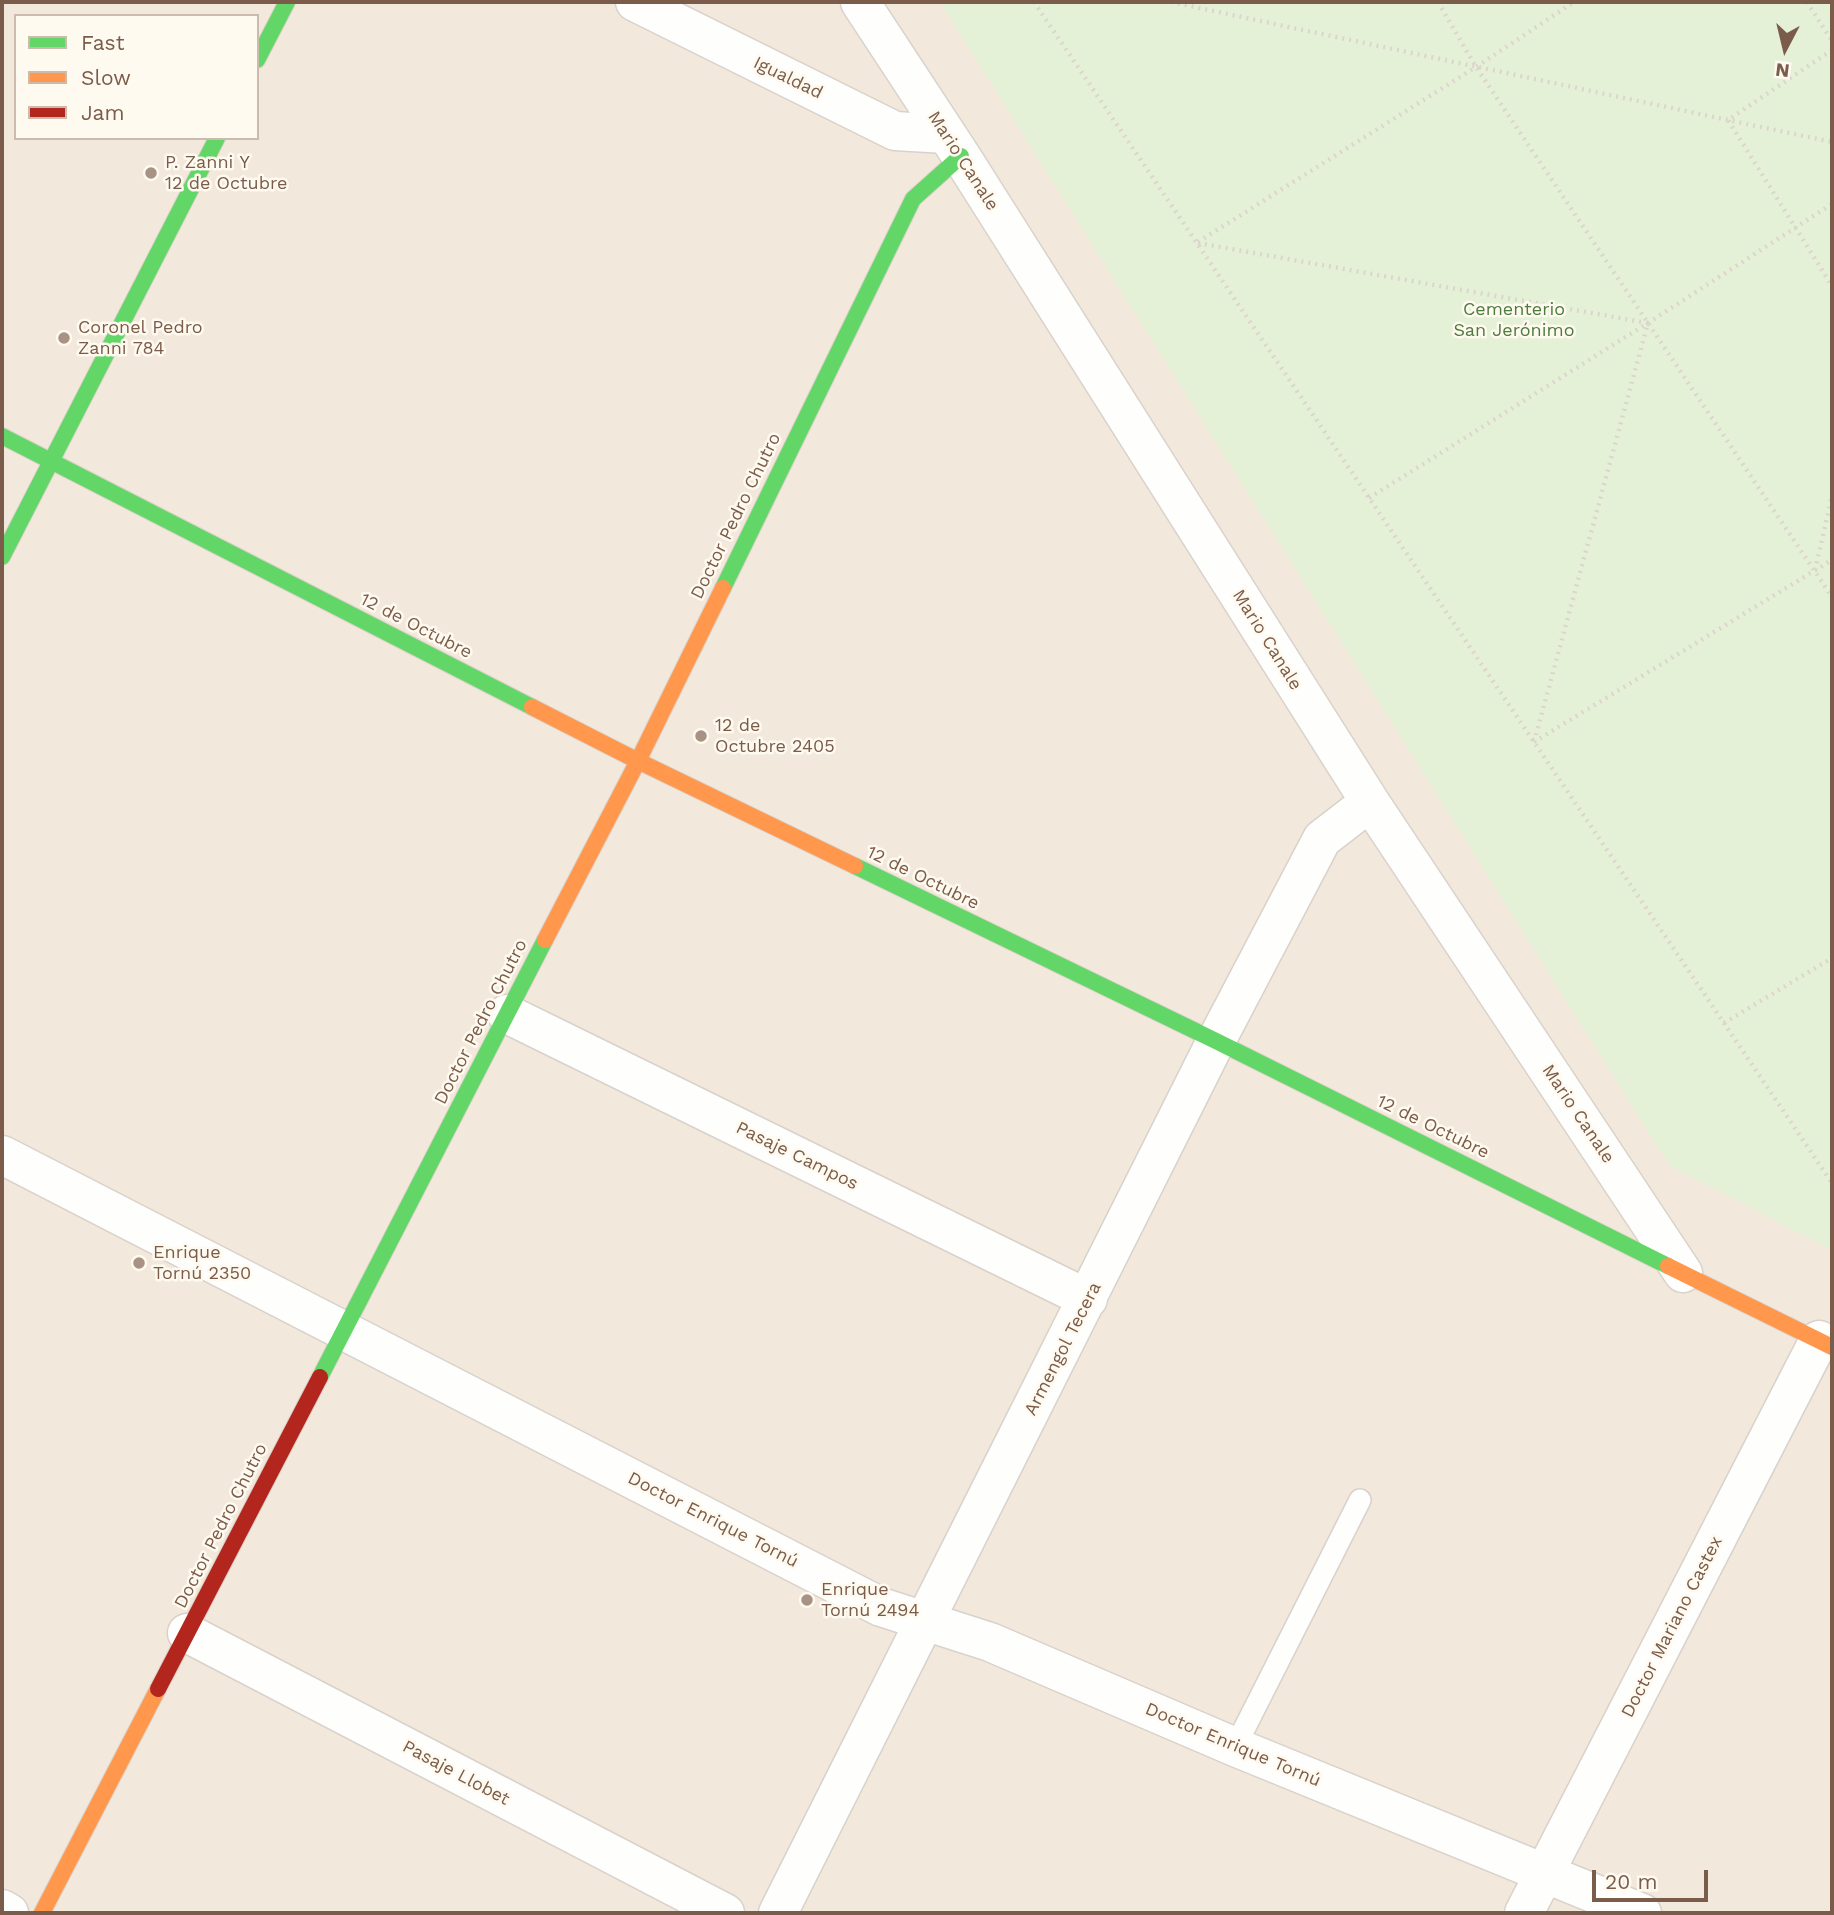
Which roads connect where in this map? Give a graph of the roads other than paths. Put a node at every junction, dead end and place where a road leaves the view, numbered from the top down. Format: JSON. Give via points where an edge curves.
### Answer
{"nodes":[{"id":1,"x":287,"y":2,"type":"edge"},
{"id":2,"x":635,"y":2,"type":"edge"},
{"id":3,"x":860,"y":2,"type":"edge"},
{"id":4,"x":259,"y":56,"type":"edge"},
{"id":5,"x":216,"y":140,"type":"edge"},
{"id":6,"x":953,"y":145,"type":"junction"},
{"id":7,"x":2,"y":436,"type":"edge"},
{"id":8,"x":51,"y":461,"type":"junction"},
{"id":9,"x":2,"y":557,"type":"edge"},
{"id":10,"x":638,"y":761,"type":"junction"},
{"id":11,"x":1370,"y":802,"type":"junction"},
{"id":12,"x":507,"y":1014,"type":"junction"},
{"id":13,"x":1216,"y":1041,"type":"junction"},
{"id":14,"x":2,"y":1155,"type":"edge"},
{"id":15,"x":1683,"y":1273,"type":"junction"},
{"id":16,"x":1088,"y":1299,"type":"junction"},
{"id":17,"x":343,"y":1331,"type":"junction"},
{"id":18,"x":1826,"y":1344,"type":"edge"},
{"id":19,"x":1360,"y":1500,"type":"dead end"},
{"id":20,"x":925,"y":1621,"type":"junction"},
{"id":21,"x":187,"y":1633,"type":"junction"},
{"id":22,"x":1235,"y":1747,"type":"junction"},
{"id":23,"x":1545,"y":1873,"type":"junction"},
{"id":24,"x":2,"y":1909,"type":"edge"},
{"id":25,"x":9,"y":1913,"type":"edge"},
{"id":26,"x":42,"y":1913,"type":"edge"},
{"id":27,"x":725,"y":1913,"type":"edge"},
{"id":28,"x":778,"y":1913,"type":"edge"},
{"id":29,"x":1524,"y":1913,"type":"edge"},
{"id":30,"x":1642,"y":1913,"type":"edge"}],
"edges":[{"from":1,"to":4,"type":"street"},
{"from":2,"to":6,"type":"street","name":"Igualdad","via":[[895,131]]},
{"from":3,"to":6,"type":"street","name":"Mario Canale"},
{"from":5,"to":8,"type":"street"},
{"from":6,"to":10,"type":"street","name":"Doctor Pedro Chutro","via":[[914,199]]},
{"from":6,"to":11,"type":"street","name":"Mario Canale"},
{"from":7,"to":8,"type":"street","name":"12 de Octubre"},
{"from":8,"to":9,"type":"street"},
{"from":8,"to":10,"type":"street","name":"12 de Octubre"},
{"from":10,"to":12,"type":"street","name":"Doctor Pedro Chutro"},
{"from":10,"to":13,"type":"street","name":"12 de Octubre"},
{"from":11,"to":13,"type":"street","name":"Armengol Tecera","via":[[1322,839]]},
{"from":11,"to":15,"type":"street","name":"Mario Canale"},
{"from":12,"to":16,"type":"street","name":"Pasaje Campos"},
{"from":12,"to":17,"type":"street","name":"Doctor Pedro Chutro"},
{"from":13,"to":15,"type":"street","name":"12 de Octubre"},
{"from":13,"to":16,"type":"street","name":"Armengol Tecera"},
{"from":14,"to":17,"type":"street","name":"Doctor Enrique Tornú"},
{"from":15,"to":18,"type":"street","name":"12 de Octubre"},
{"from":16,"to":20,"type":"street","name":"Armengol Tecera"},
{"from":17,"to":20,"type":"street","name":"Doctor Enrique Tornú","via":[[881,1607]]},
{"from":17,"to":21,"type":"street","name":"Doctor Pedro Chutro"},
{"from":18,"to":23,"type":"street","name":"Doctor Mariano Castex"},
{"from":19,"to":22,"type":"lane"},
{"from":20,"to":22,"type":"street","name":"Doctor Enrique Tornú","via":[[990,1642]]},
{"from":20,"to":28,"type":"street","name":"Armengol Tecera"},
{"from":21,"to":26,"type":"street","name":"Doctor Pedro Chutro"},
{"from":21,"to":27,"type":"street","name":"Pasaje Llobet"},
{"from":22,"to":23,"type":"street","name":"Doctor Enrique Tornú"},
{"from":23,"to":29,"type":"street","name":"Doctor Mariano Castex"},
{"from":23,"to":30,"type":"street","name":"Doctor Enrique Tornú"},
{"from":24,"to":25,"type":"street"}]}
